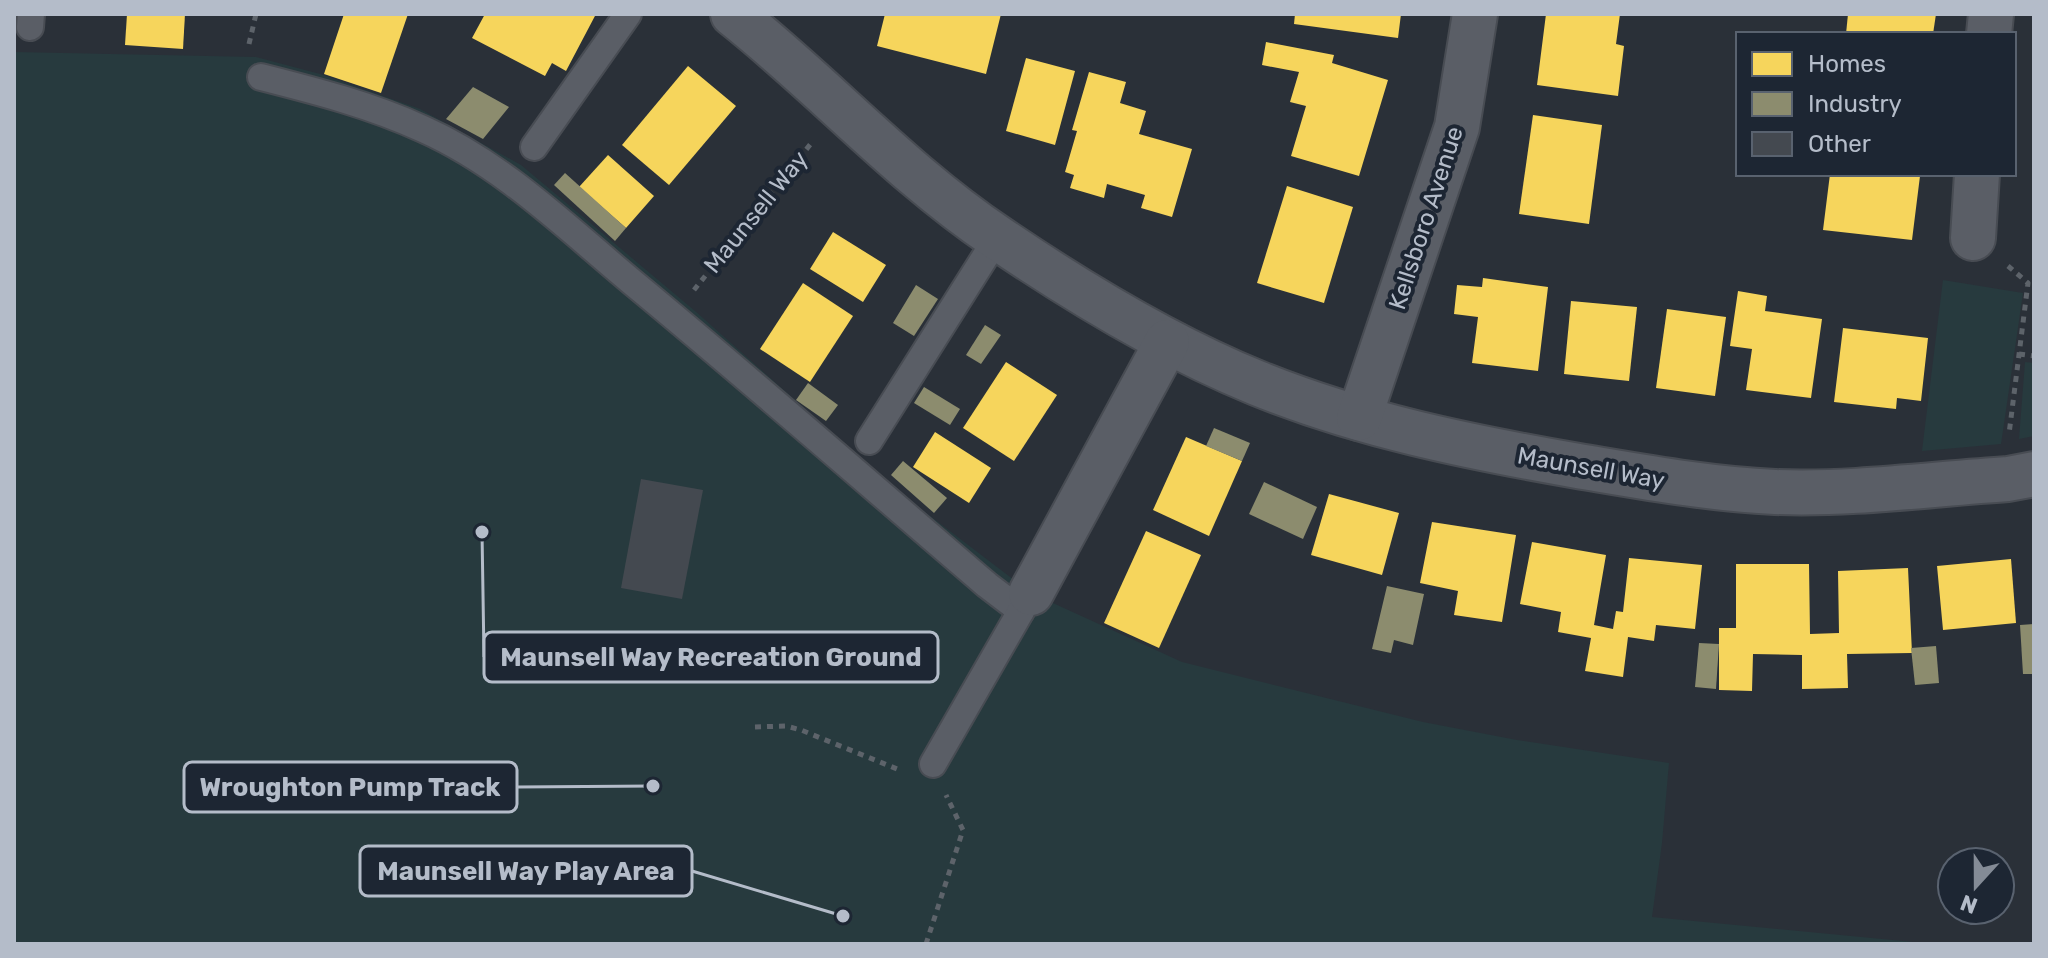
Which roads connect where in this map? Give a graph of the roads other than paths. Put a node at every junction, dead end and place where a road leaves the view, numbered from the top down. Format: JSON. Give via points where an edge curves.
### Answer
{"nodes":[{"id":1,"x":628,"y":14,"type":"edge"},
{"id":2,"x":733,"y":14,"type":"edge"},
{"id":3,"x":1475,"y":14,"type":"edge"},
{"id":4,"x":261,"y":77,"type":"dead end"},
{"id":5,"x":534,"y":147,"type":"dead end"},
{"id":6,"x":1977,"y":176,"type":"edge"},
{"id":7,"x":997,"y":238,"type":"junction"},
{"id":8,"x":1973,"y":238,"type":"road end"},
{"id":9,"x":1167,"y":342,"type":"junction"},
{"id":10,"x":1359,"y":418,"type":"junction"},
{"id":11,"x":869,"y":441,"type":"dead end"},
{"id":12,"x":2021,"y":477,"type":"edge"},
{"id":13,"x":1026,"y":602,"type":"junction"},
{"id":14,"x":933,"y":764,"type":"dead end"}],
"edges":[{"from":1,"to":5,"type":"lane"},
{"from":2,"to":7,"type":"street","name":"Maunsell Way","via":[[907,169]]},
{"from":3,"to":10,"type":"street","name":"Kellsboro Avenue","via":[[1457,127]]},
{"from":4,"to":13,"type":"lane","via":[[348,100],[423,129],[475,157],[674,316],[987,585]]},
{"from":6,"to":8,"type":"street"},
{"from":7,"to":9,"type":"street","name":"Maunsell Way"},
{"from":7,"to":11,"type":"lane"},
{"from":9,"to":10,"type":"street","name":"Maunsell Way","via":[[1256,383]]},
{"from":9,"to":13,"type":"street"},
{"from":10,"to":12,"type":"street","name":"Maunsell Way","via":[[1504,453],[1712,487],[1837,491]]},
{"from":13,"to":14,"type":"lane"}]}
